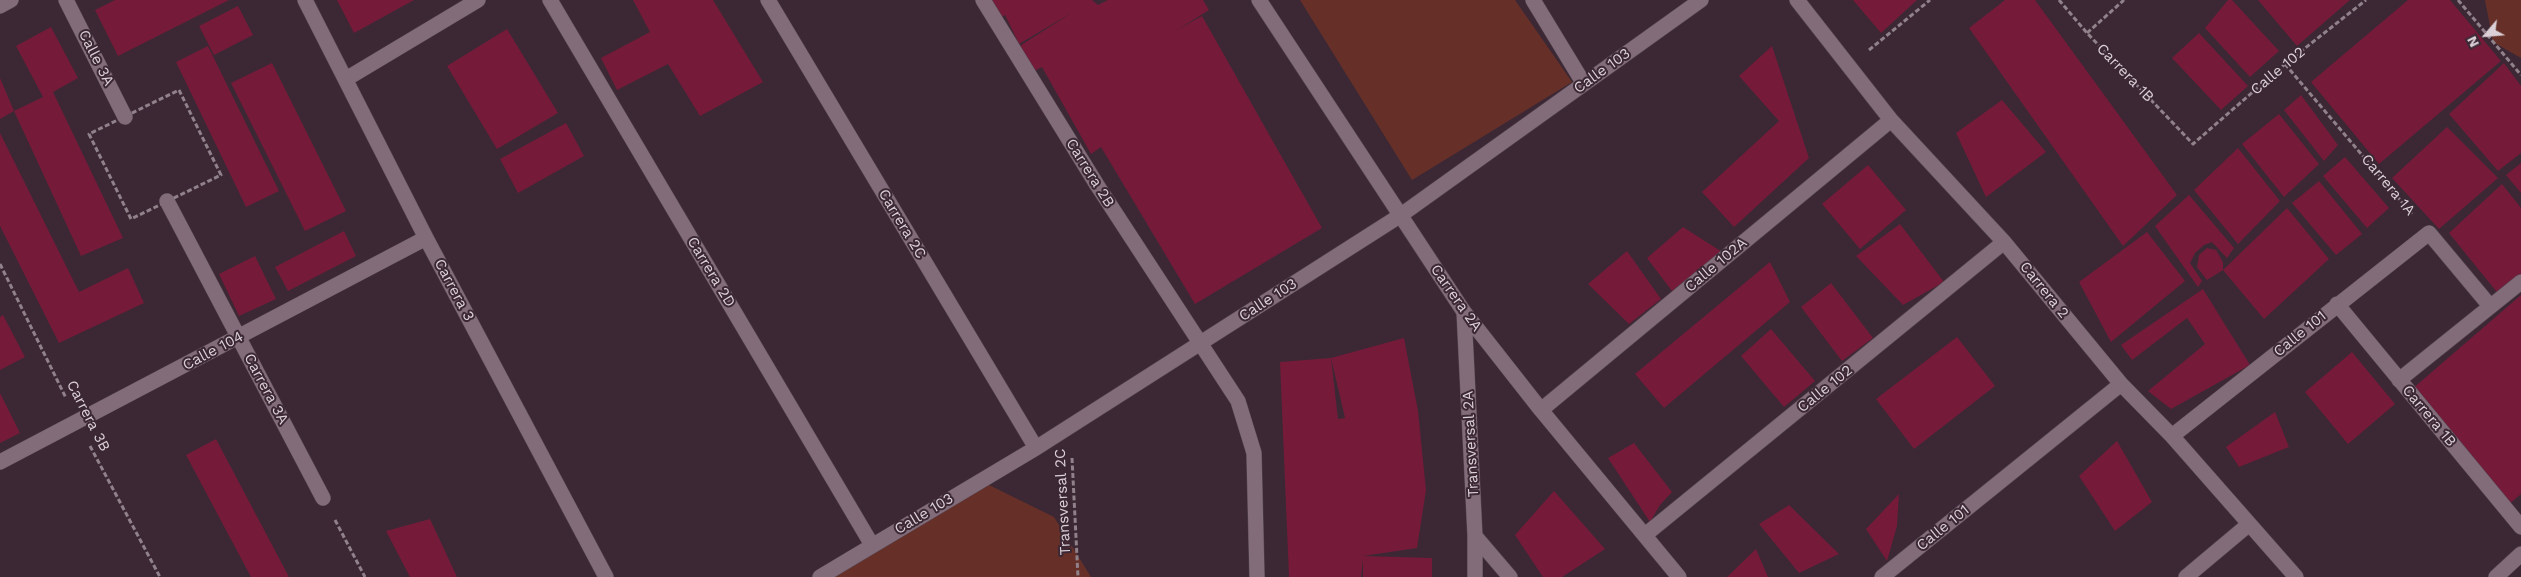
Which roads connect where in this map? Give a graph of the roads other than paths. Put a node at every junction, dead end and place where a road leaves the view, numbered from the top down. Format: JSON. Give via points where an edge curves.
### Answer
{"nodes":[{"id":1,"x":12,"y":0,"type":"edge"},
{"id":2,"x":66,"y":0,"type":"edge"},
{"id":3,"x":305,"y":0,"type":"edge"},
{"id":4,"x":478,"y":0,"type":"edge"},
{"id":5,"x":550,"y":0,"type":"edge"},
{"id":6,"x":768,"y":0,"type":"edge"},
{"id":7,"x":983,"y":0,"type":"edge"},
{"id":8,"x":1259,"y":0,"type":"edge"},
{"id":9,"x":1533,"y":0,"type":"edge"},
{"id":10,"x":1701,"y":0,"type":"edge"},
{"id":11,"x":1797,"y":0,"type":"edge"},
{"id":12,"x":0,"y":6,"type":"edge"},
{"id":13,"x":346,"y":79,"type":"junction"},
{"id":14,"x":1584,"y":84,"type":"junction"},
{"id":15,"x":125,"y":116,"type":"road end"},
{"id":16,"x":1890,"y":120,"type":"junction"},
{"id":17,"x":168,"y":202,"type":"road end"},
{"id":18,"x":1401,"y":215,"type":"junction"},
{"id":19,"x":426,"y":238,"type":"junction"},
{"id":20,"x":2004,"y":242,"type":"junction"},
{"id":21,"x":2521,"y":282,"type":"edge"},
{"id":22,"x":2336,"y":304,"type":"junction"},
{"id":23,"x":2490,"y":306,"type":"junction"},
{"id":24,"x":1464,"y":312,"type":"junction"},
{"id":25,"x":239,"y":337,"type":"junction"},
{"id":26,"x":1202,"y":343,"type":"junction"},
{"id":27,"x":2399,"y":380,"type":"junction"},
{"id":28,"x":2121,"y":384,"type":"junction"},
{"id":29,"x":1540,"y":410,"type":"junction"},
{"id":30,"x":2172,"y":436,"type":"junction"},
{"id":31,"x":1036,"y":448,"type":"junction"},
{"id":32,"x":0,"y":462,"type":"edge"},
{"id":33,"x":323,"y":498,"type":"road end"},
{"id":34,"x":2248,"y":525,"type":"junction"},
{"id":35,"x":2521,"y":527,"type":"edge"},
{"id":36,"x":1646,"y":535,"type":"junction"},
{"id":37,"x":1476,"y":536,"type":"junction"},
{"id":38,"x":872,"y":545,"type":"junction"},
{"id":39,"x":2521,"y":554,"type":"edge"},
{"id":40,"x":606,"y":577,"type":"edge"},
{"id":41,"x":820,"y":577,"type":"edge"},
{"id":42,"x":1257,"y":577,"type":"edge"},
{"id":43,"x":1475,"y":577,"type":"edge"},
{"id":44,"x":1510,"y":577,"type":"edge"},
{"id":45,"x":1678,"y":577,"type":"edge"},
{"id":46,"x":1882,"y":577,"type":"edge"},
{"id":47,"x":2186,"y":577,"type":"edge"},
{"id":48,"x":2296,"y":577,"type":"edge"},
{"id":49,"x":2496,"y":577,"type":"edge"}],
"edges":[{"from":1,"to":12,"type":"street"},
{"from":2,"to":15,"type":"street","name":"Calle 3A"},
{"from":3,"to":13,"type":"street","name":"Carrera 3"},
{"from":4,"to":13,"type":"street"},
{"from":5,"to":38,"type":"street","name":"Carrera 2D"},
{"from":6,"to":31,"type":"street","name":"Carrera 2C"},
{"from":7,"to":26,"type":"street","name":"Carrera 2B","via":[[1097,185]]},
{"from":8,"to":18,"type":"street","name":"Carrera 2A"},
{"from":9,"to":14,"type":"street"},
{"from":10,"to":14,"type":"street","name":"Calle 103"},
{"from":11,"to":16,"type":"street","name":"Carrera 2"},
{"from":13,"to":19,"type":"street","name":"Carrera 3"},
{"from":14,"to":18,"type":"street","name":"Calle 103"},
{"from":16,"to":20,"type":"street","name":"Carrera 2"},
{"from":16,"to":29,"type":"street","name":"Calle 102A"},
{"from":17,"to":25,"type":"street","name":"Carrera 3A"},
{"from":18,"to":24,"type":"street","name":"Carrera 2A"},
{"from":18,"to":26,"type":"street","name":"Calle 103"},
{"from":19,"to":25,"type":"street","name":"Calle 104"},
{"from":19,"to":40,"type":"street","name":"Carrera 3"},
{"from":20,"to":28,"type":"street","name":"Carrera 2"},
{"from":20,"to":36,"type":"street","name":"Calle 102"},
{"from":21,"to":23,"type":"street"},
{"from":22,"to":23,"type":"street","name":"Calle 101","via":[[2429,233]]},
{"from":22,"to":27,"type":"street","name":"Carrera 1B"},
{"from":22,"to":30,"type":"street","name":"Calle 101"},
{"from":23,"to":27,"type":"street"},
{"from":24,"to":29,"type":"street","name":"Carrera 2A"},
{"from":24,"to":37,"type":"street","name":"Transversal 2A"},
{"from":25,"to":32,"type":"street","name":"Calle 104"},
{"from":25,"to":33,"type":"street","name":"Carrera 3A"},
{"from":26,"to":31,"type":"street","name":"Calle 103"},
{"from":26,"to":42,"type":"street","name":"Carrera 2B","via":[[1238,401],[1254,453]]},
{"from":27,"to":35,"type":"street","name":"Carrera 1B"},
{"from":28,"to":30,"type":"street","name":"Carrera 2"},
{"from":28,"to":46,"type":"street","name":"Calle 101"},
{"from":29,"to":36,"type":"street","name":"Carrera 2A"},
{"from":30,"to":34,"type":"street","name":"Carrera 2"},
{"from":31,"to":38,"type":"street","name":"Calle 103"},
{"from":34,"to":47,"type":"street"},
{"from":34,"to":48,"type":"street","name":"Carrera 2"},
{"from":36,"to":45,"type":"street","name":"Carrera 2A"},
{"from":37,"to":43,"type":"street","name":"Transversal 2A"},
{"from":37,"to":44,"type":"street"},
{"from":38,"to":41,"type":"street","name":"Calle 103"},
{"from":39,"to":49,"type":"street"}]}
